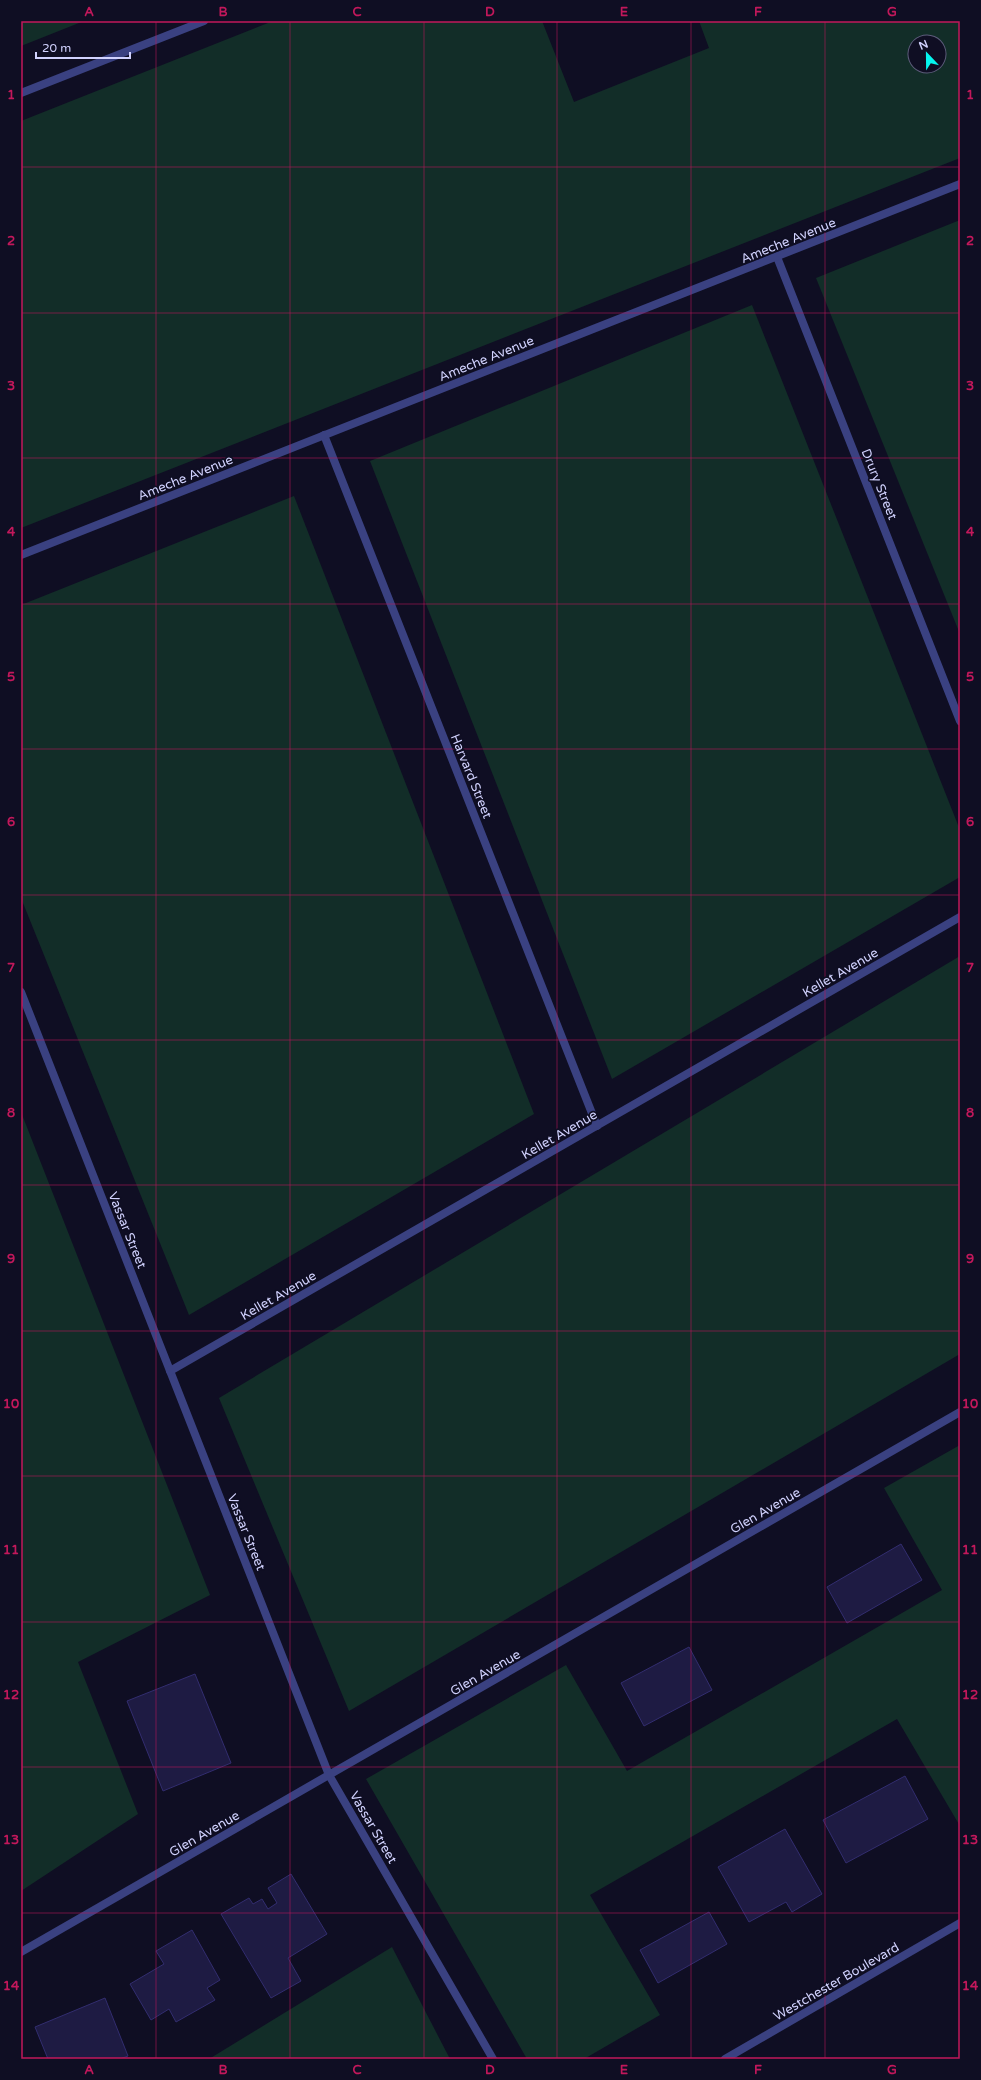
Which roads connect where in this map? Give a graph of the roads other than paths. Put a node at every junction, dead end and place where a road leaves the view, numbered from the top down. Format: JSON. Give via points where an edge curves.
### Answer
{"nodes":[{"id":1,"x":204,"y":21,"type":"edge"},
{"id":2,"x":21,"y":93,"type":"edge"},
{"id":3,"x":960,"y":184,"type":"edge"},
{"id":4,"x":777,"y":257,"type":"junction"},
{"id":5,"x":324,"y":435,"type":"junction"},
{"id":6,"x":21,"y":555,"type":"edge"},
{"id":7,"x":960,"y":721,"type":"edge"},
{"id":8,"x":960,"y":917,"type":"edge"},
{"id":9,"x":21,"y":992,"type":"edge"},
{"id":10,"x":597,"y":1126,"type":"junction"},
{"id":11,"x":170,"y":1371,"type":"junction"},
{"id":12,"x":960,"y":1412,"type":"edge"},
{"id":13,"x":329,"y":1775,"type":"junction"},
{"id":14,"x":960,"y":1924,"type":"edge"},
{"id":15,"x":21,"y":1952,"type":"edge"},
{"id":16,"x":493,"y":2059,"type":"edge"},
{"id":17,"x":725,"y":2059,"type":"edge"}],
"edges":[{"from":1,"to":2,"type":"street"},
{"from":3,"to":4,"type":"street","name":"Ameche Avenue"},
{"from":4,"to":5,"type":"street","name":"Ameche Avenue"},
{"from":4,"to":7,"type":"street","name":"Drury Street"},
{"from":5,"to":6,"type":"street","name":"Ameche Avenue"},
{"from":5,"to":10,"type":"street","name":"Harvard Street"},
{"from":8,"to":10,"type":"street","name":"Kellet Avenue"},
{"from":9,"to":11,"type":"street","name":"Vassar Street"},
{"from":10,"to":11,"type":"street","name":"Kellet Avenue"},
{"from":11,"to":13,"type":"street","name":"Vassar Street"},
{"from":12,"to":13,"type":"street","name":"Glen Avenue"},
{"from":13,"to":15,"type":"street","name":"Glen Avenue"},
{"from":13,"to":16,"type":"street","name":"Vassar Street"},
{"from":14,"to":17,"type":"street","name":"Westchester Boulevard"}]}
